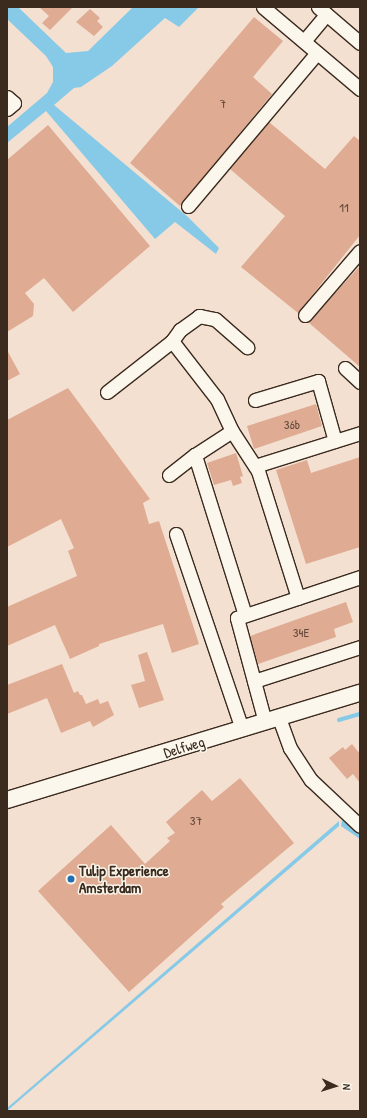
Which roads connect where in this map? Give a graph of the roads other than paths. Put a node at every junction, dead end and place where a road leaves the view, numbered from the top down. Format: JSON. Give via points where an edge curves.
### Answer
{"nodes":[{"id":1,"x":263,"y":7,"type":"edge"},
{"id":2,"x":322,"y":11,"type":"edge"},
{"id":3,"x":304,"y":41,"type":"junction"},
{"id":4,"x":360,"y":43,"type":"edge"},
{"id":5,"x":317,"y":52,"type":"junction"},
{"id":6,"x":360,"y":89,"type":"edge"},
{"id":7,"x":7,"y":97,"type":"edge"},
{"id":8,"x":7,"y":109,"type":"edge"},
{"id":9,"x":188,"y":206,"type":"dead end"},
{"id":10,"x":360,"y":251,"type":"edge"},
{"id":11,"x":305,"y":315,"type":"dead end"},
{"id":12,"x":172,"y":341,"type":"junction"},
{"id":13,"x":247,"y":346,"type":"dead end"},
{"id":14,"x":345,"y":368,"type":"dead end"},
{"id":15,"x":360,"y":382,"type":"edge"},
{"id":16,"x":107,"y":392,"type":"dead end"},
{"id":17,"x":255,"y":400,"type":"dead end"},
{"id":18,"x":232,"y":431,"type":"junction"},
{"id":19,"x":360,"y":433,"type":"edge"},
{"id":20,"x":335,"y":440,"type":"junction"},
{"id":21,"x":195,"y":455,"type":"junction"},
{"id":22,"x":255,"y":466,"type":"junction"},
{"id":23,"x":169,"y":475,"type":"dead end"},
{"id":24,"x":176,"y":534,"type":"dead end"},
{"id":25,"x":360,"y":577,"type":"edge"},
{"id":26,"x":298,"y":598,"type":"junction"},
{"id":27,"x":245,"y":615,"type":"junction"},
{"id":28,"x":360,"y":647,"type":"edge"},
{"id":29,"x":254,"y":681,"type":"junction"},
{"id":30,"x":360,"y":693,"type":"edge"},
{"id":31,"x":272,"y":720,"type":"junction"},
{"id":32,"x":242,"y":730,"type":"junction"},
{"id":33,"x":7,"y":800,"type":"edge"},
{"id":34,"x":360,"y":826,"type":"edge"}],
"edges":[{"from":1,"to":3,"type":"street"},
{"from":2,"to":3,"type":"street"},
{"from":2,"to":4,"type":"street"},
{"from":3,"to":5,"type":"street"},
{"from":5,"to":6,"type":"street"},
{"from":5,"to":9,"type":"street"},
{"from":7,"to":8,"type":"street","via":[[14,103]]},
{"from":10,"to":11,"type":"street"},
{"from":12,"to":13,"type":"street","via":[[180,330],[199,316],[215,319]]},
{"from":12,"to":16,"type":"street"},
{"from":12,"to":18,"type":"street","via":[[218,399]]},
{"from":14,"to":15,"type":"street"},
{"from":17,"to":20,"type":"street","via":[[318,381]]},
{"from":18,"to":21,"type":"street"},
{"from":18,"to":22,"type":"street"},
{"from":19,"to":20,"type":"street"},
{"from":20,"to":22,"type":"street"},
{"from":21,"to":23,"type":"street"},
{"from":21,"to":27,"type":"street"},
{"from":22,"to":26,"type":"street"},
{"from":24,"to":32,"type":"street"},
{"from":25,"to":26,"type":"street"},
{"from":26,"to":27,"type":"street"},
{"from":27,"to":29,"type":"street","via":[[237,618]]},
{"from":28,"to":29,"type":"street"},
{"from":29,"to":31,"type":"street"},
{"from":30,"to":31,"type":"main road","name":"Delfweg"},
{"from":31,"to":32,"type":"main road","name":"Delfweg"},
{"from":31,"to":34,"type":"street","via":[[311,780]]},
{"from":32,"to":33,"type":"main road","name":"Delfweg"}]}
